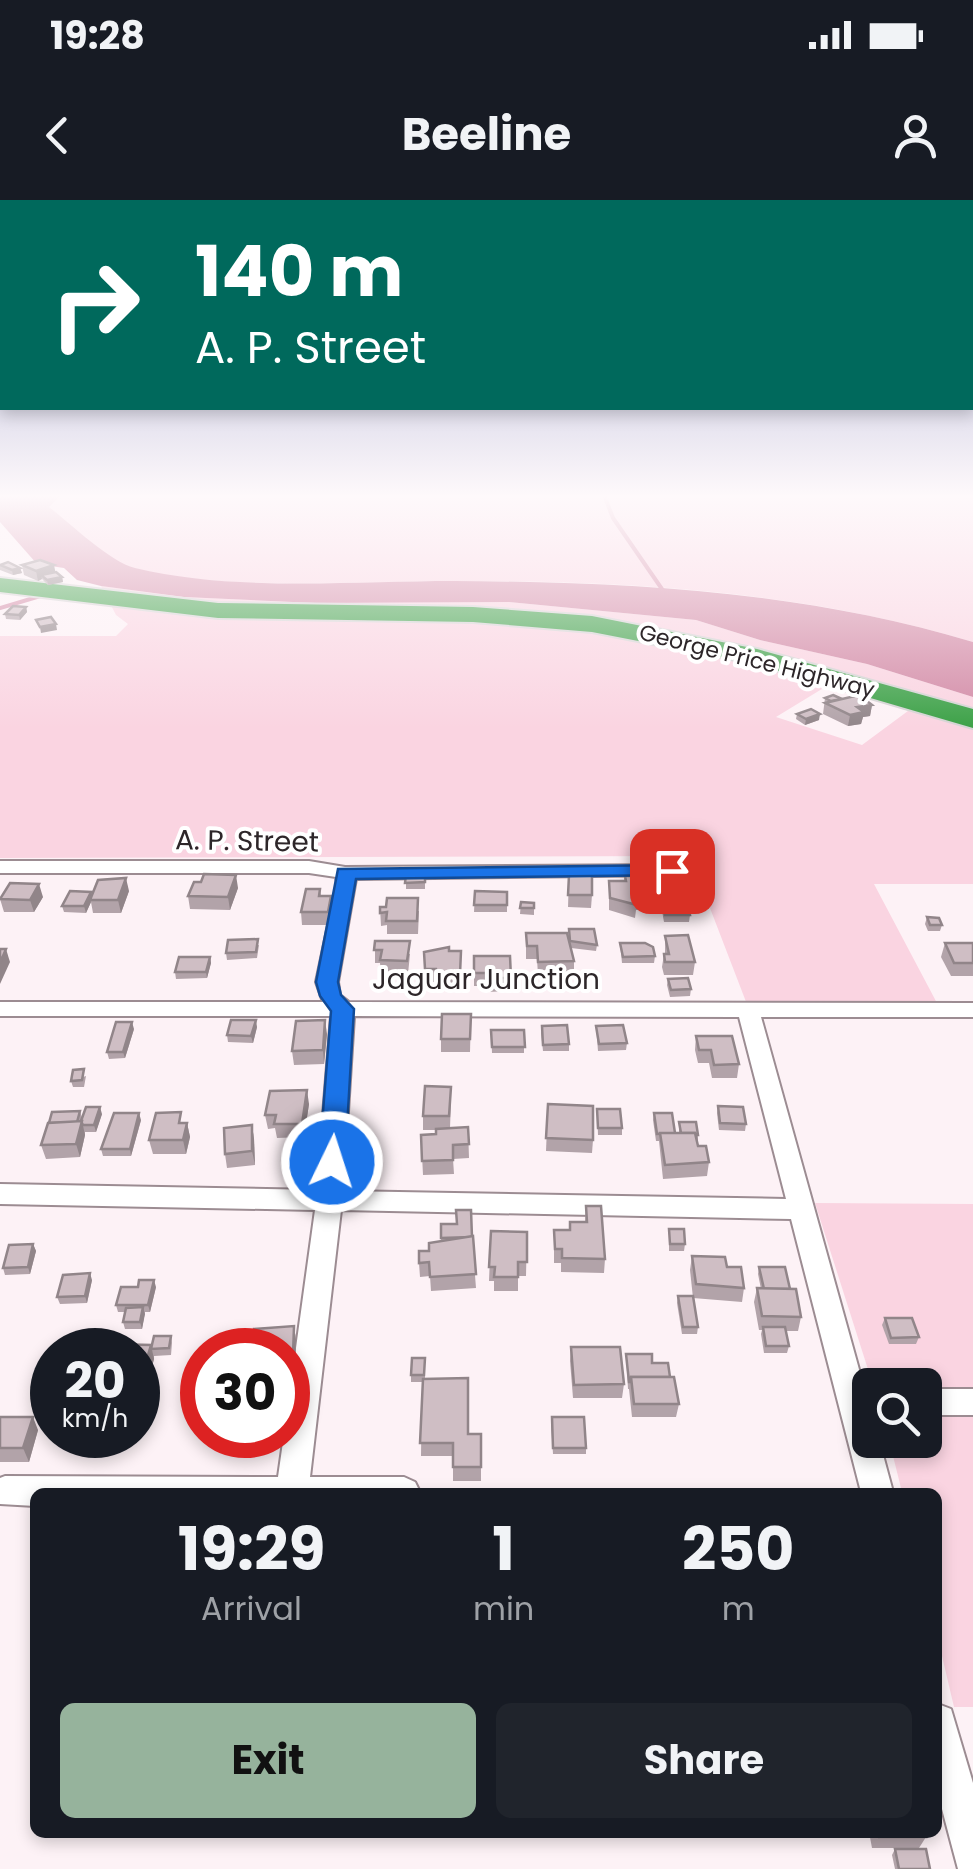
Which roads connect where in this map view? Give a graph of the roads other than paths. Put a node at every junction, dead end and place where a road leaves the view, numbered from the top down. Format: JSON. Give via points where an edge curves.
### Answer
{"nodes":[{"id":1,"x":0,"y":586,"type":"edge"},
{"id":2,"x":973,"y":719,"type":"edge"},
{"id":3,"x":0,"y":866,"type":"edge"},
{"id":4,"x":672,"y":871,"type":"dead end"},
{"id":5,"x":345,"y":874,"type":"junction"},
{"id":6,"x":748,"y":1008,"type":"junction"},
{"id":7,"x":342,"y":1009,"type":"junction"},
{"id":8,"x":0,"y":1010,"type":"edge"},
{"id":9,"x":973,"y":1010,"type":"edge"},
{"id":10,"x":0,"y":1194,"type":"edge"},
{"id":11,"x":329,"y":1200,"type":"junction"},
{"id":12,"x":802,"y":1209,"type":"junction"},
{"id":13,"x":852,"y":1372,"type":"edge"},
{"id":14,"x":942,"y":1402,"type":"edge"},
{"id":15,"x":973,"y":1402,"type":"edge"},
{"id":16,"x":871,"y":1458,"type":"edge"},
{"id":17,"x":292,"y":1488,"type":"edge"},
{"id":18,"x":876,"y":1488,"type":"edge"},
{"id":19,"x":6,"y":1490,"type":"dead end"},
{"id":20,"x":30,"y":1490,"type":"edge"},
{"id":21,"x":942,"y":1737,"type":"edge"},
{"id":22,"x":973,"y":1857,"type":"edge"}],
"edges":[{"from":1,"to":2,"type":"highway","name":"George Price Highway","via":[[237,610],[592,624],[758,657]]},
{"from":3,"to":5,"type":"street","name":"A. P. Street","via":[[310,867]]},
{"from":4,"to":5,"type":"street","name":"A. P. Street"},
{"from":5,"to":7,"type":"street","via":[[327,982]]},
{"from":6,"to":7,"type":"street","name":"Jaguar Junction"},
{"from":6,"to":9,"type":"street","name":"Jaguar Junction"},
{"from":6,"to":12,"type":"street"},
{"from":7,"to":8,"type":"street","name":"Jaguar Junction"},
{"from":7,"to":11,"type":"street"},
{"from":10,"to":11,"type":"street"},
{"from":11,"to":12,"type":"street"},
{"from":11,"to":17,"type":"street"},
{"from":12,"to":13,"type":"street"},
{"from":14,"to":15,"type":"street"},
{"from":16,"to":18,"type":"street"},
{"from":19,"to":20,"type":"street"},
{"from":21,"to":22,"type":"street"}]}
